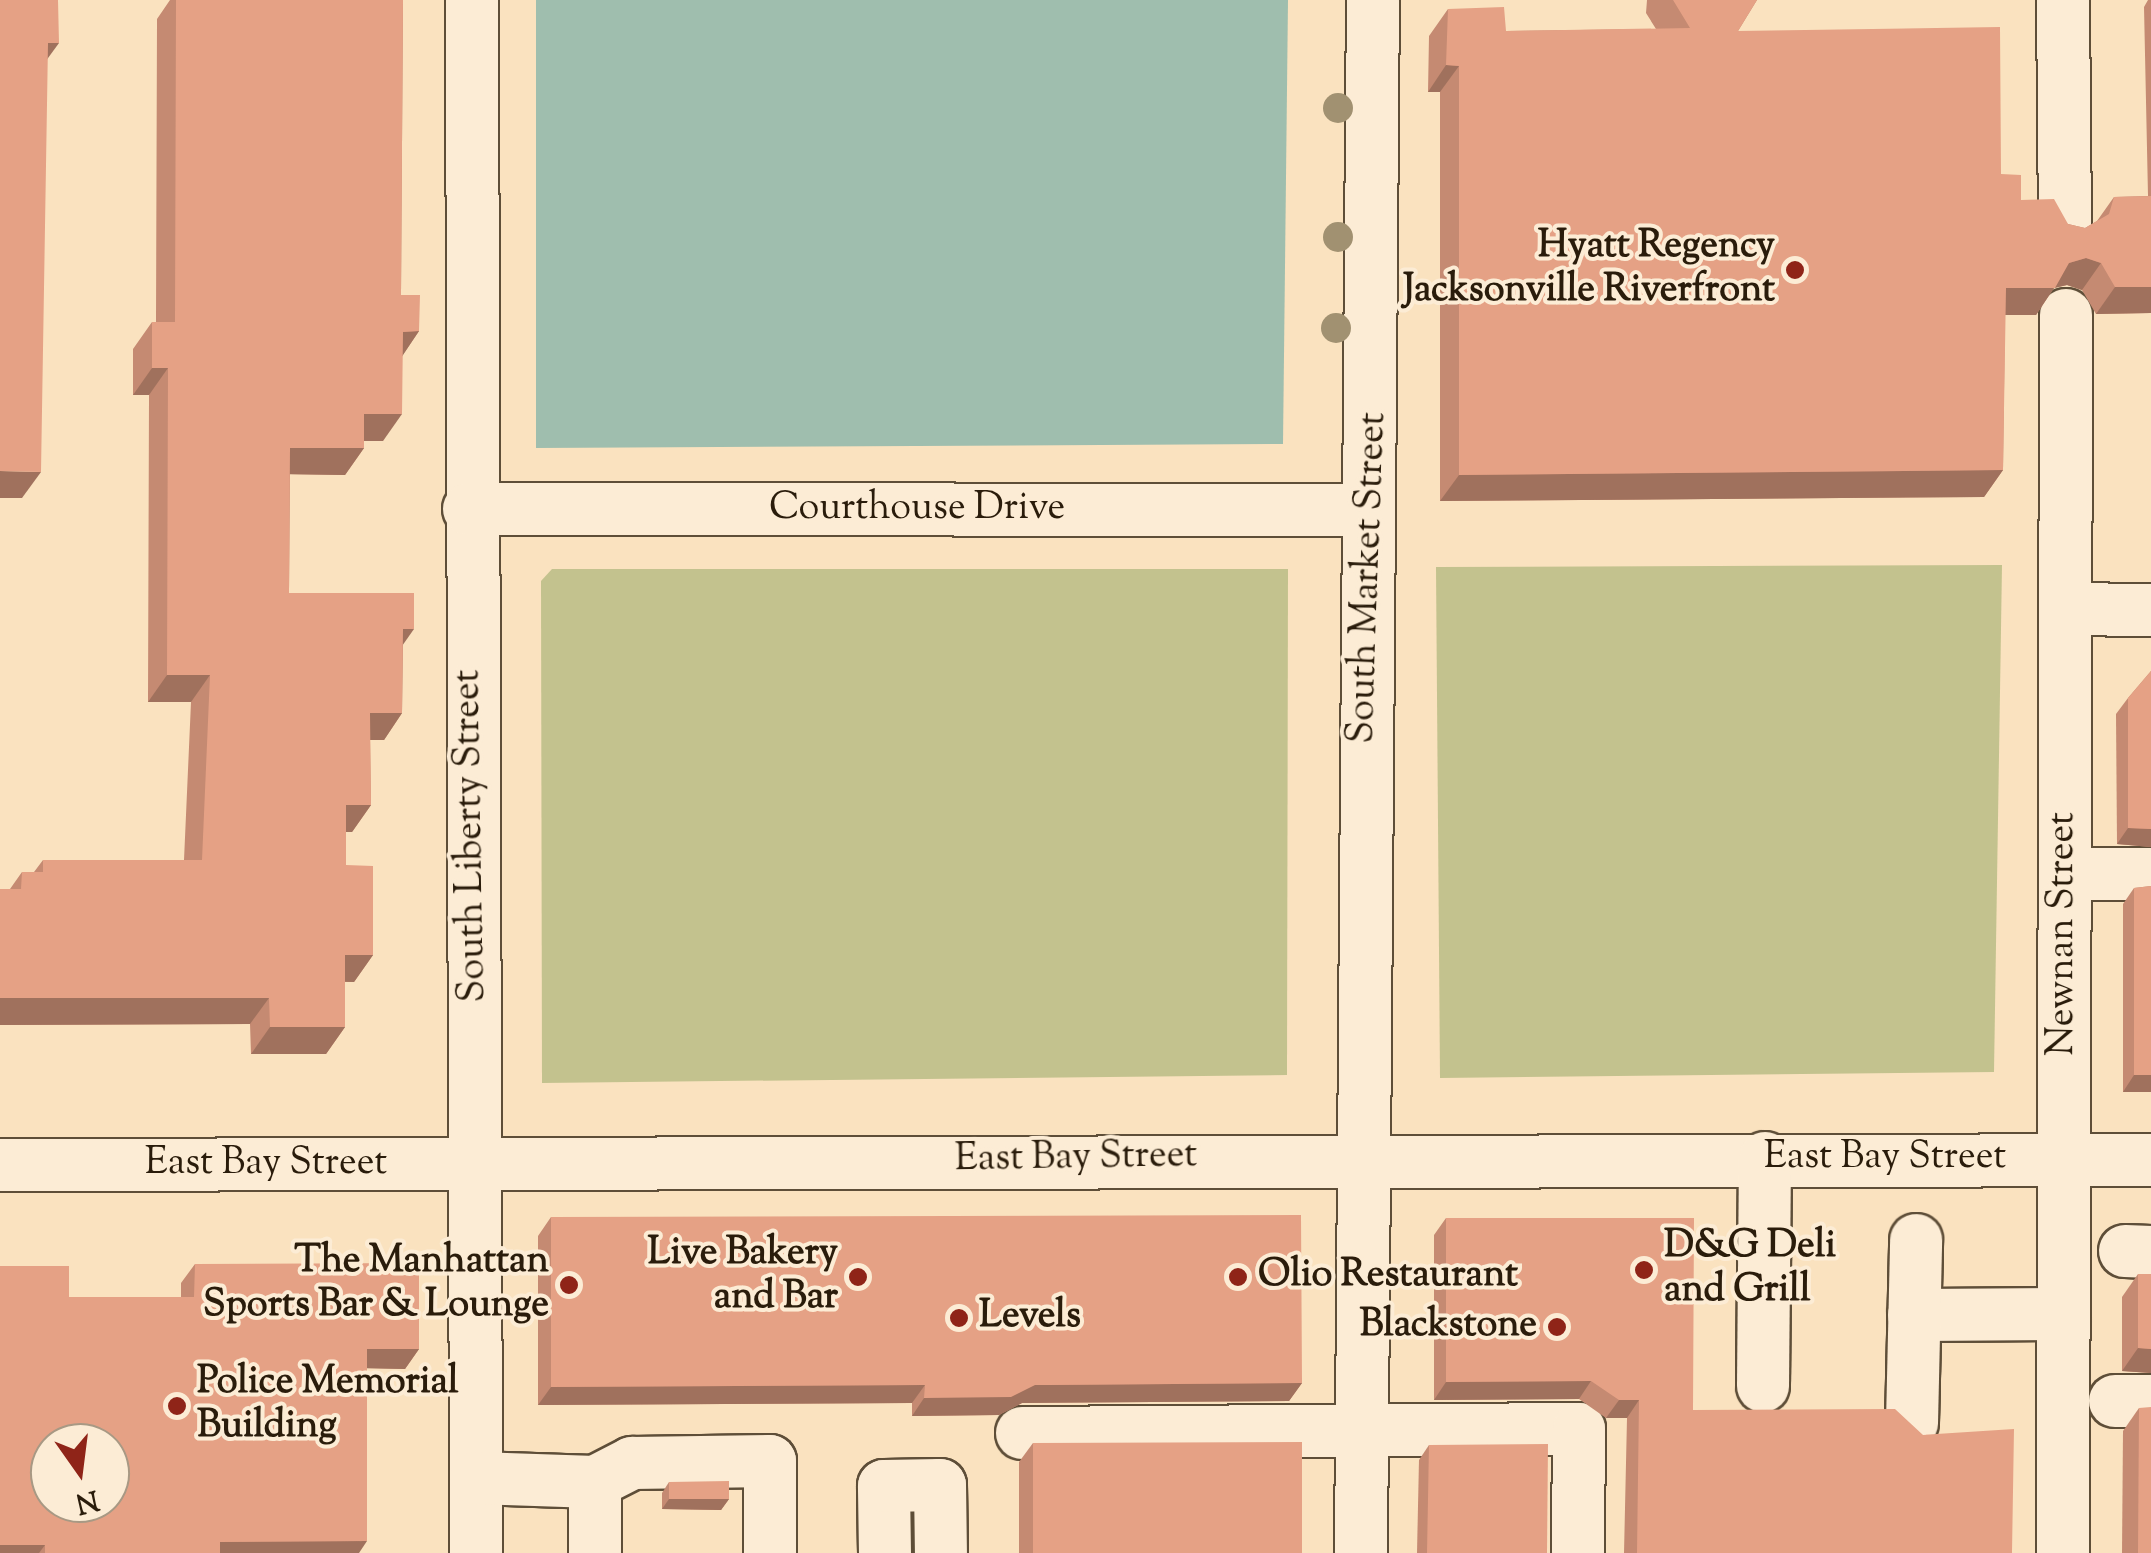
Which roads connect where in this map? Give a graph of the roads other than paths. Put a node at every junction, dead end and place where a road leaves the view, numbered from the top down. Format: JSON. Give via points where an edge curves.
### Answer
{"nodes":[{"id":1,"x":472,"y":0,"type":"edge"},
{"id":2,"x":1373,"y":0,"type":"edge"},
{"id":3,"x":2063,"y":0,"type":"edge"},
{"id":4,"x":2065,"y":225,"type":"edge"},
{"id":5,"x":2066,"y":314,"type":"edge"},
{"id":6,"x":469,"y":509,"type":"junction"},
{"id":7,"x":1365,"y":510,"type":"junction"},
{"id":8,"x":2066,"y":610,"type":"junction"},
{"id":9,"x":2151,"y":610,"type":"edge"},
{"id":10,"x":2064,"y":874,"type":"junction"},
{"id":11,"x":2151,"y":874,"type":"edge"},
{"id":12,"x":1362,"y":1156,"type":"junction"},
{"id":13,"x":1766,"y":1158,"type":"junction"},
{"id":14,"x":2064,"y":1159,"type":"junction"},
{"id":15,"x":2151,"y":1160,"type":"edge"},
{"id":16,"x":475,"y":1164,"type":"junction"},
{"id":17,"x":0,"y":1165,"type":"edge"},
{"id":18,"x":1916,"y":1240,"type":"dead end"},
{"id":19,"x":2064,"y":1314,"type":"junction"},
{"id":20,"x":1914,"y":1315,"type":"junction"},
{"id":21,"x":1763,"y":1386,"type":"dead end"},
{"id":22,"x":1912,"y":1422,"type":"edge"},
{"id":23,"x":1362,"y":1426,"type":"junction"},
{"id":24,"x":1022,"y":1433,"type":"dead end"},
{"id":25,"x":476,"y":1478,"type":"junction"},
{"id":26,"x":595,"y":1482,"type":"junction"},
{"id":27,"x":476,"y":1553,"type":"edge"},
{"id":28,"x":595,"y":1553,"type":"edge"},
{"id":29,"x":770,"y":1553,"type":"edge"},
{"id":30,"x":885,"y":1553,"type":"edge"},
{"id":31,"x":941,"y":1553,"type":"edge"},
{"id":32,"x":1361,"y":1553,"type":"edge"},
{"id":33,"x":1578,"y":1553,"type":"edge"},
{"id":34,"x":2064,"y":1553,"type":"edge"}],
"edges":[{"from":1,"to":6,"type":"street","name":"South Liberty Street"},
{"from":2,"to":7,"type":"street","name":"South Market Street","via":[[1374,392]]},
{"from":3,"to":4,"type":"street"},
{"from":5,"to":8,"type":"street","name":"Newnan Street"},
{"from":6,"to":7,"type":"street","name":"Courthouse Drive"},
{"from":6,"to":16,"type":"street","name":"South Liberty Street"},
{"from":7,"to":12,"type":"street","name":"South Market Street"},
{"from":8,"to":9,"type":"street"},
{"from":8,"to":10,"type":"street","name":"Newnan Street"},
{"from":10,"to":11,"type":"street"},
{"from":10,"to":14,"type":"street","name":"Newnan Street"},
{"from":12,"to":13,"type":"street","name":"East Bay Street"},
{"from":12,"to":16,"type":"street","name":"East Bay Street"},
{"from":12,"to":23,"type":"street","name":"South Market Street"},
{"from":13,"to":14,"type":"street","name":"East Bay Street"},
{"from":13,"to":21,"type":"street"},
{"from":14,"to":15,"type":"street","name":"East Bay Street"},
{"from":14,"to":19,"type":"street","name":"Newnan Street"},
{"from":16,"to":17,"type":"street","name":"East Bay Street"},
{"from":16,"to":25,"type":"street","name":"South Liberty Street"},
{"from":18,"to":20,"type":"street"},
{"from":19,"to":20,"type":"street"},
{"from":19,"to":34,"type":"street","name":"Newnan Street"},
{"from":20,"to":22,"type":"street"},
{"from":23,"to":24,"type":"street"},
{"from":23,"to":32,"type":"street","name":"South Market Street"},
{"from":23,"to":33,"type":"street","via":[[1579,1428]]},
{"from":25,"to":26,"type":"street"},
{"from":25,"to":27,"type":"street","name":"South Liberty Street"},
{"from":26,"to":28,"type":"street"},
{"from":26,"to":29,"type":"street","via":[[632,1463],[770,1461]]},
{"from":30,"to":31,"type":"street","via":[[884,1486],[940,1485]]}]}
